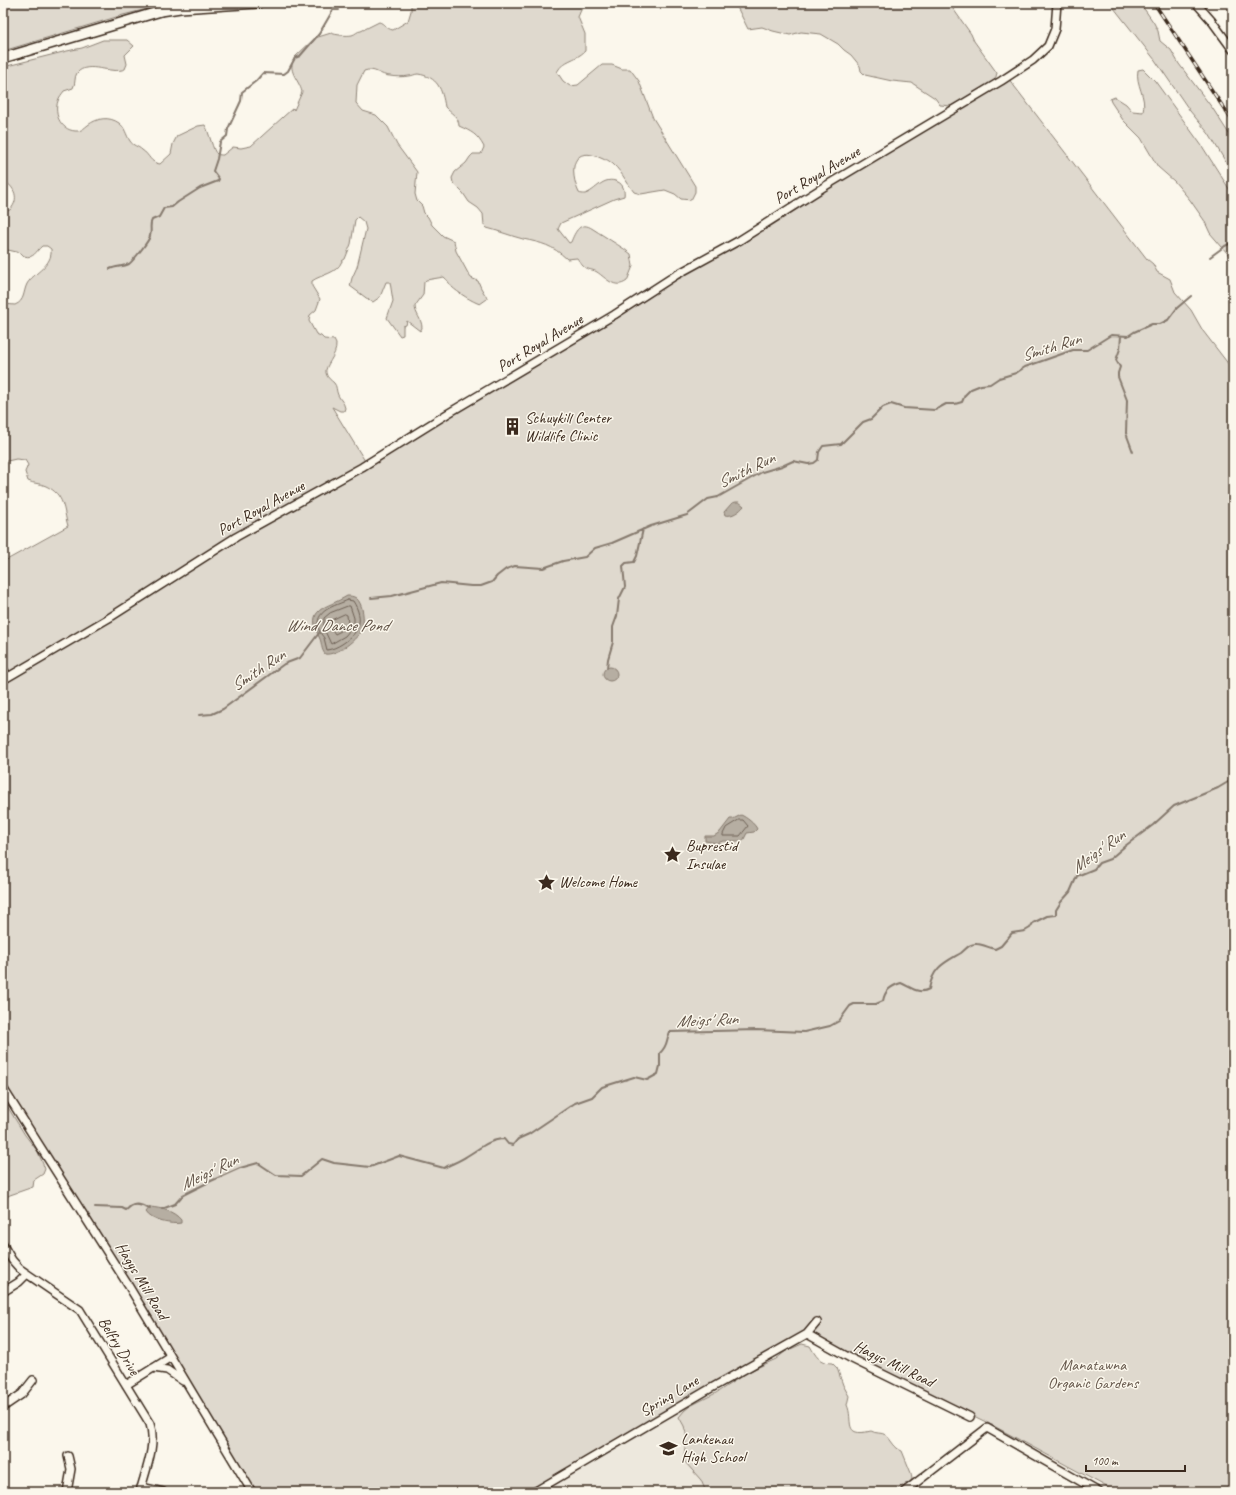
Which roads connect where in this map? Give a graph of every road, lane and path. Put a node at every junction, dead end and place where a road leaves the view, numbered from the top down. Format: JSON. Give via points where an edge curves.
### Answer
{"nodes":[{"id":1,"x":258,"y":3,"type":"edge"},
{"id":2,"x":1057,"y":3,"type":"edge"},
{"id":3,"x":1196,"y":3,"type":"edge"},
{"id":4,"x":1233,"y":50,"type":"edge"},
{"id":5,"x":3,"y":58,"type":"edge"},
{"id":6,"x":3,"y":669,"type":"edge"},
{"id":7,"x":6,"y":679,"type":"edge"},
{"id":8,"x":3,"y":1088,"type":"edge"},
{"id":9,"x":3,"y":1245,"type":"edge"},
{"id":10,"x":27,"y":1274,"type":"junction"},
{"id":11,"x":3,"y":1292,"type":"edge"},
{"id":12,"x":817,"y":1322,"type":"dead end"},
{"id":13,"x":806,"y":1334,"type":"junction"},
{"id":14,"x":171,"y":1357,"type":"junction"},
{"id":15,"x":153,"y":1368,"type":"junction"},
{"id":16,"x":33,"y":1380,"type":"dead end"},
{"id":17,"x":186,"y":1383,"type":"junction"},
{"id":18,"x":126,"y":1385,"type":"junction"},
{"id":19,"x":3,"y":1407,"type":"edge"},
{"id":20,"x":970,"y":1417,"type":"dead end"},
{"id":21,"x":68,"y":1456,"type":"dead end"},
{"id":22,"x":141,"y":1489,"type":"edge"},
{"id":23,"x":67,"y":1492,"type":"edge"},
{"id":24,"x":163,"y":1492,"type":"edge"},
{"id":25,"x":252,"y":1492,"type":"edge"},
{"id":26,"x":534,"y":1492,"type":"edge"},
{"id":27,"x":904,"y":1492,"type":"edge"},
{"id":28,"x":1100,"y":1492,"type":"edge"}],
"edges":[{"from":1,"to":5,"type":"main road","via":[[161,11]]},
{"from":2,"to":7,"type":"street","name":"Port Royal Avenue","via":[[1055,29],[1048,46],[1033,60],[1001,81],[362,467],[236,537],[109,618]]},
{"from":3,"to":4,"type":"street"},
{"from":6,"to":7,"type":"street"},
{"from":8,"to":14,"type":"street","name":"Hagys Mill Road"},
{"from":9,"to":10,"type":"street","name":"Belfry Drive","via":[[16,1266]]},
{"from":10,"to":11,"type":"street"},
{"from":10,"to":18,"type":"street","name":"Belfry Drive","via":[[80,1310]]},
{"from":12,"to":13,"type":"street","name":"Spring Lane"},
{"from":13,"to":20,"type":"street","name":"Hagys Mill Road"},
{"from":13,"to":26,"type":"street","name":"Spring Lane"},
{"from":14,"to":15,"type":"street"},
{"from":14,"to":17,"type":"street","name":"Hagys Mill Road"},
{"from":15,"to":17,"type":"street","via":[[167,1370]]},
{"from":15,"to":18,"type":"street"},
{"from":16,"to":19,"type":"street","via":[[22,1394]]},
{"from":17,"to":25,"type":"street","name":"Hagys Mill Road"},
{"from":18,"to":22,"type":"street","name":"Belfry Drive","via":[[153,1433]]},
{"from":21,"to":23,"type":"street","via":[[71,1469]]},
{"from":22,"to":24,"type":"street"},
{"from":27,"to":28,"type":"street","via":[[987,1428]]}]}
